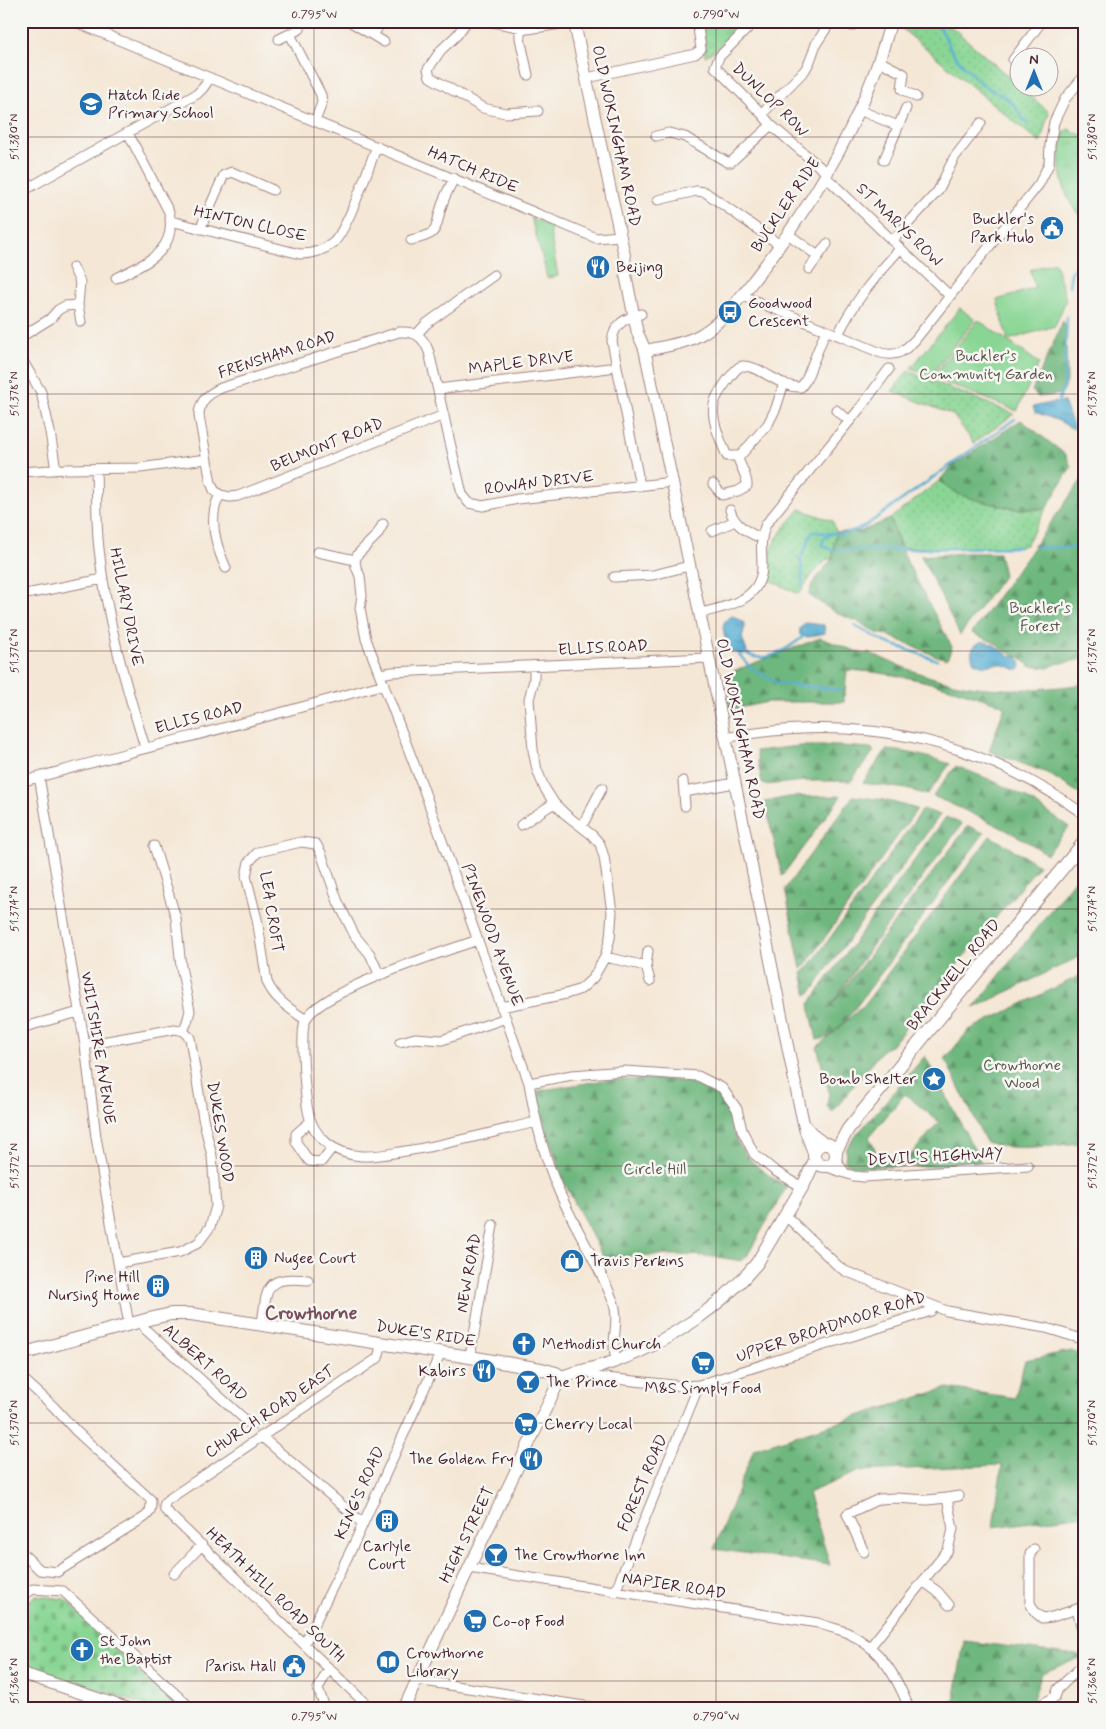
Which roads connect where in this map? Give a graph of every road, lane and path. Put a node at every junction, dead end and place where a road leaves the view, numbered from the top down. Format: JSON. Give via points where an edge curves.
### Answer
{"nodes":[{"id":1,"x":73,"y":21,"type":"edge"},
{"id":2,"x":349,"y":21,"type":"edge"},
{"id":3,"x":382,"y":21,"type":"edge"},
{"id":4,"x":467,"y":21,"type":"edge"},
{"id":5,"x":488,"y":21,"type":"edge"},
{"id":6,"x":696,"y":21,"type":"edge"},
{"id":7,"x":755,"y":21,"type":"edge"},
{"id":8,"x":832,"y":21,"type":"edge"},
{"id":9,"x":891,"y":21,"type":"edge"},
{"id":10,"x":1042,"y":21,"type":"edge"},
{"id":11,"x":574,"y":22,"type":"edge"},
{"id":12,"x":300,"y":29,"type":"dead end"},
{"id":13,"x":520,"y":29,"type":"junction"},
{"id":14,"x":290,"y":34,"type":"junction"},
{"id":15,"x":373,"y":35,"type":"junction"},
{"id":16,"x":279,"y":39,"type":"dead end"},
{"id":17,"x":384,"y":42,"type":"dead end"},
{"id":18,"x":1021,"y":48,"type":"edge"},
{"id":19,"x":879,"y":61,"type":"junction"},
{"id":20,"x":528,"y":75,"type":"dead end"},
{"id":21,"x":1085,"y":75,"type":"edge"},
{"id":22,"x":210,"y":78,"type":"junction"},
{"id":23,"x":587,"y":78,"type":"junction"},
{"id":24,"x":916,"y":97,"type":"dead end"},
{"id":25,"x":906,"y":108,"type":"dead end"},
{"id":26,"x":859,"y":110,"type":"junction"},
{"id":27,"x":538,"y":111,"type":"dead end"},
{"id":28,"x":762,"y":114,"type":"junction"},
{"id":29,"x":315,"y":121,"type":"junction"},
{"id":30,"x":981,"y":123,"type":"dead end"},
{"id":31,"x":771,"y":125,"type":"junction"},
{"id":32,"x":898,"y":126,"type":"junction"},
{"id":33,"x":128,"y":133,"type":"junction"},
{"id":34,"x":656,"y":136,"type":"dead end"},
{"id":35,"x":377,"y":146,"type":"junction"},
{"id":36,"x":884,"y":160,"type":"dead end"},
{"id":37,"x":827,"y":175,"type":"junction"},
{"id":38,"x":454,"y":178,"type":"junction"},
{"id":39,"x":273,"y":190,"type":"dead end"},
{"id":40,"x":21,"y":192,"type":"edge"},
{"id":41,"x":658,"y":200,"type":"dead end"},
{"id":42,"x":171,"y":221,"type":"junction"},
{"id":43,"x":200,"y":229,"type":"junction"},
{"id":44,"x":788,"y":234,"type":"junction"},
{"id":45,"x":620,"y":236,"type":"junction"},
{"id":46,"x":892,"y":241,"type":"junction"},
{"id":47,"x":418,"y":242,"type":"dead end"},
{"id":48,"x":827,"y":244,"type":"dead end"},
{"id":49,"x":780,"y":245,"type":"junction"},
{"id":50,"x":900,"y":249,"type":"junction"},
{"id":51,"x":818,"y":256,"type":"junction"},
{"id":52,"x":73,"y":267,"type":"dead end"},
{"id":53,"x":809,"y":269,"type":"dead end"},
{"id":54,"x":494,"y":276,"type":"dead end"},
{"id":55,"x":116,"y":278,"type":"dead end"},
{"id":56,"x":741,"y":295,"type":"junction"},
{"id":57,"x":950,"y":296,"type":"junction"},
{"id":58,"x":78,"y":305,"type":"junction"},
{"id":59,"x":637,"y":315,"type":"junction"},
{"id":60,"x":81,"y":322,"type":"dead end"},
{"id":61,"x":826,"y":330,"type":"junction"},
{"id":62,"x":417,"y":334,"type":"junction"},
{"id":63,"x":838,"y":335,"type":"junction"},
{"id":64,"x":21,"y":337,"type":"edge"},
{"id":65,"x":644,"y":346,"type":"junction"},
{"id":66,"x":21,"y":358,"type":"edge"},
{"id":67,"x":609,"y":368,"type":"dead end"},
{"id":68,"x":889,"y":369,"type":"dead end"},
{"id":69,"x":784,"y":383,"type":"junction"},
{"id":70,"x":438,"y":389,"type":"junction"},
{"id":71,"x":836,"y":410,"type":"dead end"},
{"id":72,"x":444,"y":415,"type":"junction"},
{"id":73,"x":850,"y":421,"type":"junction"},
{"id":74,"x":206,"y":458,"type":"junction"},
{"id":75,"x":738,"y":458,"type":"junction"},
{"id":76,"x":96,"y":469,"type":"junction"},
{"id":77,"x":56,"y":470,"type":"junction"},
{"id":78,"x":21,"y":472,"type":"edge"},
{"id":79,"x":673,"y":482,"type":"junction"},
{"id":80,"x":713,"y":484,"type":"dead end"},
{"id":81,"x":640,"y":486,"type":"junction"},
{"id":82,"x":220,"y":496,"type":"junction"},
{"id":83,"x":730,"y":510,"type":"dead end"},
{"id":84,"x":734,"y":521,"type":"junction"},
{"id":85,"x":382,"y":524,"type":"dead end"},
{"id":86,"x":712,"y":531,"type":"dead end"},
{"id":87,"x":761,"y":538,"type":"junction"},
{"id":88,"x":318,"y":552,"type":"dead end"},
{"id":89,"x":355,"y":560,"type":"junction"},
{"id":90,"x":689,"y":566,"type":"junction"},
{"id":91,"x":226,"y":568,"type":"dead end"},
{"id":92,"x":614,"y":576,"type":"dead end"},
{"id":93,"x":103,"y":580,"type":"junction"},
{"id":94,"x":21,"y":595,"type":"edge"},
{"id":95,"x":700,"y":613,"type":"junction"},
{"id":96,"x":708,"y":658,"type":"junction"},
{"id":97,"x":534,"y":666,"type":"junction"},
{"id":98,"x":380,"y":674,"type":"junction"},
{"id":99,"x":384,"y":684,"type":"junction"},
{"id":100,"x":725,"y":738,"type":"junction"},
{"id":101,"x":145,"y":747,"type":"junction"},
{"id":102,"x":39,"y":776,"type":"junction"},
{"id":103,"x":683,"y":781,"type":"dead end"},
{"id":104,"x":21,"y":782,"type":"edge"},
{"id":105,"x":735,"y":783,"type":"junction"},
{"id":106,"x":602,"y":788,"type":"dead end"},
{"id":107,"x":684,"y":792,"type":"junction"},
{"id":108,"x":554,"y":804,"type":"junction"},
{"id":109,"x":685,"y":806,"type":"dead end"},
{"id":110,"x":1085,"y":815,"type":"edge"},
{"id":111,"x":521,"y":825,"type":"dead end"},
{"id":112,"x":582,"y":826,"type":"junction"},
{"id":113,"x":1085,"y":841,"type":"edge"},
{"id":114,"x":154,"y":846,"type":"dead end"},
{"id":115,"x":478,"y":940,"type":"junction"},
{"id":116,"x":648,"y":951,"type":"dead end"},
{"id":117,"x":606,"y":957,"type":"junction"},
{"id":118,"x":646,"y":966,"type":"junction"},
{"id":119,"x":380,"y":976,"type":"junction"},
{"id":120,"x":650,"y":981,"type":"dead end"},
{"id":121,"x":501,"y":1007,"type":"junction"},
{"id":122,"x":79,"y":1012,"type":"junction"},
{"id":123,"x":506,"y":1018,"type":"junction"},
{"id":124,"x":306,"y":1020,"type":"junction"},
{"id":125,"x":21,"y":1028,"type":"edge"},
{"id":126,"x":183,"y":1031,"type":"junction"},
{"id":127,"x":400,"y":1042,"type":"dead end"},
{"id":128,"x":85,"y":1045,"type":"junction"},
{"id":129,"x":529,"y":1083,"type":"junction"},
{"id":130,"x":311,"y":1121,"type":"junction"},
{"id":131,"x":536,"y":1122,"type":"junction"},
{"id":132,"x":332,"y":1148,"type":"junction"},
{"id":133,"x":825,"y":1156,"type":"junction"},
{"id":134,"x":1028,"y":1166,"type":"dead end"},
{"id":135,"x":803,"y":1186,"type":"junction"},
{"id":136,"x":785,"y":1215,"type":"junction"},
{"id":137,"x":493,"y":1225,"type":"dead end"},
{"id":138,"x":118,"y":1263,"type":"junction"},
{"id":139,"x":308,"y":1280,"type":"dead end"},
{"id":140,"x":934,"y":1307,"type":"junction"},
{"id":141,"x":135,"y":1323,"type":"junction"},
{"id":142,"x":262,"y":1324,"type":"junction"},
{"id":143,"x":1085,"y":1340,"type":"edge"},
{"id":144,"x":382,"y":1343,"type":"junction"},
{"id":145,"x":441,"y":1352,"type":"junction"},
{"id":146,"x":21,"y":1354,"type":"edge"},
{"id":147,"x":470,"y":1357,"type":"junction"},
{"id":148,"x":618,"y":1361,"type":"junction"},
{"id":149,"x":589,"y":1370,"type":"junction"},
{"id":150,"x":21,"y":1377,"type":"edge"},
{"id":151,"x":561,"y":1377,"type":"junction"},
{"id":152,"x":699,"y":1385,"type":"junction"},
{"id":153,"x":251,"y":1426,"type":"dead end"},
{"id":154,"x":261,"y":1436,"type":"junction"},
{"id":155,"x":959,"y":1496,"type":"dead end"},
{"id":156,"x":947,"y":1498,"type":"junction"},
{"id":157,"x":166,"y":1501,"type":"joint"},
{"id":158,"x":362,"y":1523,"type":"junction"},
{"id":159,"x":202,"y":1545,"type":"junction"},
{"id":160,"x":1034,"y":1549,"type":"dead end"},
{"id":161,"x":21,"y":1552,"type":"edge"},
{"id":162,"x":864,"y":1552,"type":"dead end"},
{"id":163,"x":469,"y":1568,"type":"junction"},
{"id":164,"x":174,"y":1574,"type":"dead end"},
{"id":165,"x":923,"y":1580,"type":"junction"},
{"id":166,"x":615,"y":1592,"type":"junction"},
{"id":167,"x":21,"y":1597,"type":"edge"},
{"id":168,"x":949,"y":1606,"type":"dead end"},
{"id":169,"x":1081,"y":1607,"type":"edge"},
{"id":170,"x":1085,"y":1643,"type":"edge"},
{"id":171,"x":304,"y":1644,"type":"junction"},
{"id":172,"x":870,"y":1647,"type":"junction"},
{"id":173,"x":1085,"y":1663,"type":"edge"},
{"id":174,"x":329,"y":1668,"type":"junction"},
{"id":175,"x":21,"y":1673,"type":"edge"},
{"id":176,"x":417,"y":1680,"type":"junction"},
{"id":177,"x":126,"y":1708,"type":"edge"},
{"id":178,"x":191,"y":1708,"type":"edge"},
{"id":179,"x":324,"y":1708,"type":"edge"},
{"id":180,"x":370,"y":1708,"type":"edge"},
{"id":181,"x":404,"y":1708,"type":"edge"},
{"id":182,"x":597,"y":1708,"type":"edge"},
{"id":183,"x":909,"y":1708,"type":"edge"},
{"id":184,"x":1034,"y":1708,"type":"edge"}],
"edges":[{"from":1,"to":22,"type":"street","name":"HATCH RIDE"},
{"from":2,"to":15,"type":"street"},
{"from":3,"to":15,"type":"street"},
{"from":4,"to":27,"type":"street","via":[[428,69],[430,77],[483,108],[505,113]]},
{"from":5,"to":13,"type":"street"},
{"from":6,"to":23,"type":"street","via":[[701,49],[695,54]]},
{"from":7,"to":28,"type":"street","name":"DUNLOP ROW","via":[[720,57],[715,67]]},
{"from":8,"to":28,"type":"street","via":[[816,44],[805,70]]},
{"from":9,"to":19,"type":"street","name":"BUCKLER RIDE"},
{"from":10,"to":18,"type":"street"},
{"from":11,"to":13,"type":"street"},
{"from":11,"to":23,"type":"street","name":"OLD WOKINGHAM ROAD"},
{"from":12,"to":14,"type":"street"},
{"from":13,"to":20,"type":"street"},
{"from":14,"to":16,"type":"street"},
{"from":14,"to":29,"type":"street","via":[[321,95],[322,103]]},
{"from":15,"to":17,"type":"street"},
{"from":19,"to":24,"type":"street","via":[[904,74],[902,89]]},
{"from":19,"to":26,"type":"street","name":"BUCKLER RIDE"},
{"from":21,"to":57,"type":"street","via":[[1065,99],[1054,122],[1049,164],[1039,184]]},
{"from":22,"to":29,"type":"street","name":"HATCH RIDE"},
{"from":22,"to":33,"type":"street","via":[[197,94]]},
{"from":23,"to":45,"type":"street","name":"OLD WOKINGHAM ROAD"},
{"from":25,"to":32,"type":"street"},
{"from":26,"to":32,"type":"street"},
{"from":26,"to":37,"type":"street","name":"BUCKLER RIDE"},
{"from":28,"to":31,"type":"street","name":"DUNLOP ROW"},
{"from":29,"to":35,"type":"street","name":"HATCH RIDE"},
{"from":30,"to":46,"type":"street","via":[[954,158],[938,191]]},
{"from":31,"to":34,"type":"street","via":[[731,162],[685,137],[669,133]]},
{"from":31,"to":37,"type":"street","name":"DUNLOP ROW"},
{"from":32,"to":36,"type":"street"},
{"from":33,"to":40,"type":"street"},
{"from":33,"to":42,"type":"street"},
{"from":35,"to":38,"type":"street","name":"HATCH RIDE"},
{"from":35,"to":43,"type":"street","name":"HINTON CLOSE","via":[[344,228],[322,250],[300,254]]},
{"from":37,"to":44,"type":"street","name":"BUCKLER RIDE"},
{"from":37,"to":46,"type":"street","name":"ST MARYS ROW"},
{"from":38,"to":45,"type":"street","name":"HATCH RIDE","via":[[596,238]]},
{"from":38,"to":47,"type":"street","via":[[442,204],[436,229]]},
{"from":39,"to":43,"type":"street","via":[[232,172],[224,175]]},
{"from":41,"to":49,"type":"street","via":[[705,192]]},
{"from":42,"to":43,"type":"street","name":"HINTON CLOSE"},
{"from":42,"to":55,"type":"street","via":[[166,245],[155,258]]},
{"from":44,"to":49,"type":"street","name":"BUCKLER RIDE"},
{"from":44,"to":51,"type":"street"},
{"from":45,"to":59,"type":"street","name":"OLD WOKINGHAM ROAD","via":[[630,265]]},
{"from":46,"to":50,"type":"street","name":"ST MARYS ROW"},
{"from":48,"to":51,"type":"street"},
{"from":49,"to":56,"type":"street","name":"BUCKLER RIDE"},
{"from":50,"to":57,"type":"street","name":"ST MARYS ROW"},
{"from":50,"to":63,"type":"street","via":[[886,263]]},
{"from":51,"to":53,"type":"street"},
{"from":52,"to":58,"type":"street","via":[[80,282]]},
{"from":54,"to":62,"type":"street","via":[[426,324]]},
{"from":56,"to":61,"type":"street"},
{"from":56,"to":65,"type":"street","name":"BUCKLER RIDE","via":[[723,317],[701,335],[687,341]]},
{"from":57,"to":63,"type":"street","via":[[900,354],[881,353]]},
{"from":58,"to":60,"type":"street"},
{"from":58,"to":64,"type":"street","via":[[65,306],[50,320]]},
{"from":59,"to":65,"type":"street","name":"OLD WOKINGHAM ROAD","via":[[645,335]]},
{"from":59,"to":81,"type":"street","via":[[623,320],[613,332],[612,342]]},
{"from":61,"to":63,"type":"street"},
{"from":61,"to":69,"type":"street","via":[[803,385],[798,387]]},
{"from":62,"to":70,"type":"street","name":"ROWAN DRIVE","via":[[426,344]]},
{"from":62,"to":74,"type":"street","name":"FRENSHAM ROAD","via":[[399,332],[208,394],[199,410]]},
{"from":65,"to":79,"type":"street","name":"OLD WOKINGHAM ROAD"},
{"from":66,"to":77,"type":"street","via":[[41,392]]},
{"from":67,"to":70,"type":"street","name":"MAPLE DRIVE"},
{"from":68,"to":73,"type":"street"},
{"from":69,"to":75,"type":"street","via":[[768,424]]},
{"from":69,"to":75,"type":"street","via":[[740,366],[718,393],[713,409],[720,442],[728,456]]},
{"from":70,"to":72,"type":"street","name":"ROWAN DRIVE"},
{"from":71,"to":73,"type":"street"},
{"from":72,"to":81,"type":"street","name":"ROWAN DRIVE","via":[[462,494],[469,503],[483,506],[509,500]]},
{"from":72,"to":82,"type":"street","name":"BELMONT ROAD","via":[[238,496]]},
{"from":73,"to":87,"type":"street","via":[[772,516]]},
{"from":74,"to":76,"type":"street","via":[[140,468]]},
{"from":74,"to":82,"type":"street","name":"FRENSHAM ROAD","via":[[211,483]]},
{"from":75,"to":80,"type":"street","via":[[748,480],[747,486],[722,495]]},
{"from":76,"to":77,"type":"street"},
{"from":76,"to":93,"type":"street","name":"HILLARY DRIVE"},
{"from":77,"to":78,"type":"street"},
{"from":79,"to":81,"type":"street","name":"ROWAN DRIVE"},
{"from":79,"to":90,"type":"street","name":"OLD WOKINGHAM ROAD"},
{"from":82,"to":91,"type":"street","via":[[212,512],[218,550]]},
{"from":83,"to":84,"type":"street"},
{"from":84,"to":86,"type":"street"},
{"from":84,"to":87,"type":"street"},
{"from":85,"to":89,"type":"street","via":[[377,535]]},
{"from":87,"to":95,"type":"street","via":[[762,576],[753,592],[741,601]]},
{"from":88,"to":89,"type":"street"},
{"from":89,"to":98,"type":"street","name":"PINEWOOD AVENUE","via":[[360,576],[362,623]]},
{"from":90,"to":92,"type":"street","via":[[653,575]]},
{"from":90,"to":95,"type":"street","name":"OLD WOKINGHAM ROAD"},
{"from":93,"to":94,"type":"street"},
{"from":93,"to":101,"type":"street","name":"HILLARY DRIVE","via":[[118,657]]},
{"from":95,"to":96,"type":"street","name":"OLD WOKINGHAM ROAD"},
{"from":96,"to":97,"type":"street","name":"ELLIS ROAD"},
{"from":96,"to":100,"type":"street","name":"OLD WOKINGHAM ROAD"},
{"from":97,"to":98,"type":"street","name":"ELLIS ROAD"},
{"from":97,"to":108,"type":"street","via":[[530,699],[532,750],[537,770]]},
{"from":98,"to":99,"type":"street","name":"PINEWOOD AVENUE"},
{"from":99,"to":101,"type":"street","name":"ELLIS ROAD"},
{"from":99,"to":115,"type":"street","name":"PINEWOOD AVENUE"},
{"from":100,"to":105,"type":"street","name":"OLD WOKINGHAM ROAD"},
{"from":100,"to":110,"type":"street","via":[[813,728],[858,729],[912,736],[1003,765]]},
{"from":101,"to":102,"type":"street","name":"ELLIS ROAD"},
{"from":102,"to":104,"type":"street","name":"ELLIS ROAD"},
{"from":102,"to":122,"type":"street","name":"WILTSHIRE AVENUE"},
{"from":103,"to":107,"type":"street"},
{"from":105,"to":107,"type":"street"},
{"from":105,"to":133,"type":"street","name":"OLD WOKINGHAM ROAD","via":[[807,1136]]},
{"from":106,"to":112,"type":"street"},
{"from":107,"to":109,"type":"street"},
{"from":108,"to":111,"type":"street"},
{"from":108,"to":112,"type":"street"},
{"from":112,"to":117,"type":"street","via":[[600,844],[604,857],[612,912]]},
{"from":113,"to":133,"type":"main road","name":"BRACKNELL ROAD"},
{"from":114,"to":126,"type":"street","via":[[176,918],[190,1010]]},
{"from":115,"to":119,"type":"street"},
{"from":115,"to":121,"type":"street","name":"PINEWOOD AVENUE"},
{"from":116,"to":118,"type":"street"},
{"from":117,"to":118,"type":"street"},
{"from":117,"to":121,"type":"street","via":[[593,978],[581,989]]},
{"from":118,"to":120,"type":"street"},
{"from":119,"to":124,"type":"street","via":[[344,990],[314,1010]]},
{"from":119,"to":124,"type":"street","name":"LEA CROFT","via":[[338,902],[316,844],[300,842],[258,852],[249,862],[246,876],[267,982],[282,1003]]},
{"from":121,"to":123,"type":"street","name":"PINEWOOD AVENUE"},
{"from":122,"to":125,"type":"street"},
{"from":122,"to":128,"type":"street","name":"WILTSHIRE AVENUE"},
{"from":123,"to":127,"type":"street","via":[[442,1040],[415,1038]]},
{"from":123,"to":129,"type":"street","name":"PINEWOOD AVENUE"},
{"from":124,"to":130,"type":"street","via":[[305,1086]]},
{"from":126,"to":128,"type":"street","via":[[175,1029]]},
{"from":126,"to":138,"type":"street","name":"DUKES WOOD","via":[[190,1038],[202,1118],[212,1156],[216,1206],[210,1227],[198,1243],[180,1252]]},
{"from":128,"to":138,"type":"street","name":"WILTSHIRE AVENUE","via":[[96,1137]]},
{"from":129,"to":131,"type":"street","name":"PINEWOOD AVENUE"},
{"from":129,"to":135,"type":"street","via":[[572,1075],[625,1071],[698,1076],[722,1088],[737,1109],[742,1130],[754,1154],[775,1171]]},
{"from":130,"to":132,"type":"street","via":[[319,1136]]},
{"from":130,"to":132,"type":"street","via":[[296,1134],[296,1142],[309,1161],[321,1162]]},
{"from":131,"to":132,"type":"street","via":[[384,1154],[361,1156]]},
{"from":131,"to":148,"type":"street","name":"PINEWOOD AVENUE","via":[[558,1189],[613,1300]]},
{"from":133,"to":134,"type":"street","name":"DEVIL'S HIGHWAY","via":[[845,1173],[864,1177]]},
{"from":133,"to":135,"type":"main road","name":"BRACKNELL ROAD"},
{"from":135,"to":136,"type":"main road","name":"BRACKNELL ROAD"},
{"from":136,"to":140,"type":"street","via":[[845,1271]]},
{"from":136,"to":148,"type":"main road","name":"BRACKNELL ROAD","via":[[757,1263],[719,1301],[657,1343]]},
{"from":137,"to":147,"type":"street","name":"NEW ROAD"},
{"from":138,"to":141,"type":"street","name":"WILTSHIRE AVENUE"},
{"from":139,"to":142,"type":"street","via":[[289,1278],[275,1283],[266,1292]]},
{"from":140,"to":143,"type":"street","name":"UPPER BROADMOOR ROAD","via":[[1046,1328]]},
{"from":140,"to":152,"type":"street","name":"UPPER BROADMOOR ROAD","via":[[931,1311]]},
{"from":141,"to":142,"type":"main road","name":"DUKE'S RIDE","via":[[171,1314],[191,1314]]},
{"from":141,"to":146,"type":"main road","name":"DUKE'S RIDE"},
{"from":141,"to":153,"type":"street","name":"ALBERT ROAD"},
{"from":142,"to":144,"type":"main road","name":"DUKE'S RIDE"},
{"from":144,"to":145,"type":"main road","name":"DUKE'S RIDE"},
{"from":144,"to":154,"type":"street","name":"CHURCH ROAD EAST","via":[[378,1358]]},
{"from":145,"to":147,"type":"main road","name":"DUKE'S RIDE"},
{"from":145,"to":158,"type":"street","name":"KING'S ROAD"},
{"from":147,"to":151,"type":"main road","name":"DUKE'S RIDE","via":[[541,1369]]},
{"from":148,"to":149,"type":"main road","name":"BRACKNELL ROAD"},
{"from":149,"to":151,"type":"main road","name":"BRACKNELL ROAD"},
{"from":149,"to":152,"type":"street","name":"UPPER BROADMOOR ROAD","via":[[596,1377]]},
{"from":150,"to":161,"type":"street","via":[[151,1500],[150,1513],[57,1572],[40,1570]]},
{"from":151,"to":163,"type":"street","name":"HIGH STREET"},
{"from":152,"to":166,"type":"street","name":"FOREST ROAD"},
{"from":154,"to":157,"type":"street","name":"CHURCH ROAD EAST"},
{"from":154,"to":158,"type":"street"},
{"from":155,"to":156,"type":"street"},
{"from":156,"to":162,"type":"street","via":[[895,1498],[845,1509]]},
{"from":156,"to":165,"type":"street","via":[[953,1535],[948,1550]]},
{"from":157,"to":159,"type":"street","name":"HEATH HILL ROAD SOUTH","via":[[166,1510]]},
{"from":158,"to":171,"type":"street","name":"KING'S ROAD"},
{"from":159,"to":164,"type":"street"},
{"from":159,"to":171,"type":"street","name":"HEATH HILL ROAD SOUTH"},
{"from":160,"to":169,"type":"street","via":[[1030,1554],[1030,1603],[1035,1612],[1042,1618],[1052,1617]]},
{"from":163,"to":166,"type":"street","name":"NAPIER ROAD"},
{"from":163,"to":176,"type":"street","name":"HIGH STREET"},
{"from":165,"to":168,"type":"street"},
{"from":165,"to":172,"type":"street"},
{"from":166,"to":172,"type":"street","name":"NAPIER ROAD","via":[[818,1624],[848,1633]]},
{"from":167,"to":178,"type":"street","via":[[33,1589],[63,1592]]},
{"from":169,"to":170,"type":"street"},
{"from":171,"to":174,"type":"street","name":"HEATH HILL ROAD SOUTH"},
{"from":172,"to":183,"type":"street","name":"NAPIER ROAD","via":[[887,1664]]},
{"from":173,"to":184,"type":"street","via":[[1058,1689],[1055,1697]]},
{"from":174,"to":179,"type":"street","via":[[318,1689]]},
{"from":174,"to":180,"type":"street","name":"HEATH HILL ROAD SOUTH"},
{"from":175,"to":177,"type":"street"},
{"from":176,"to":181,"type":"street","name":"HIGH STREET"},
{"from":176,"to":182,"type":"street"}]}
